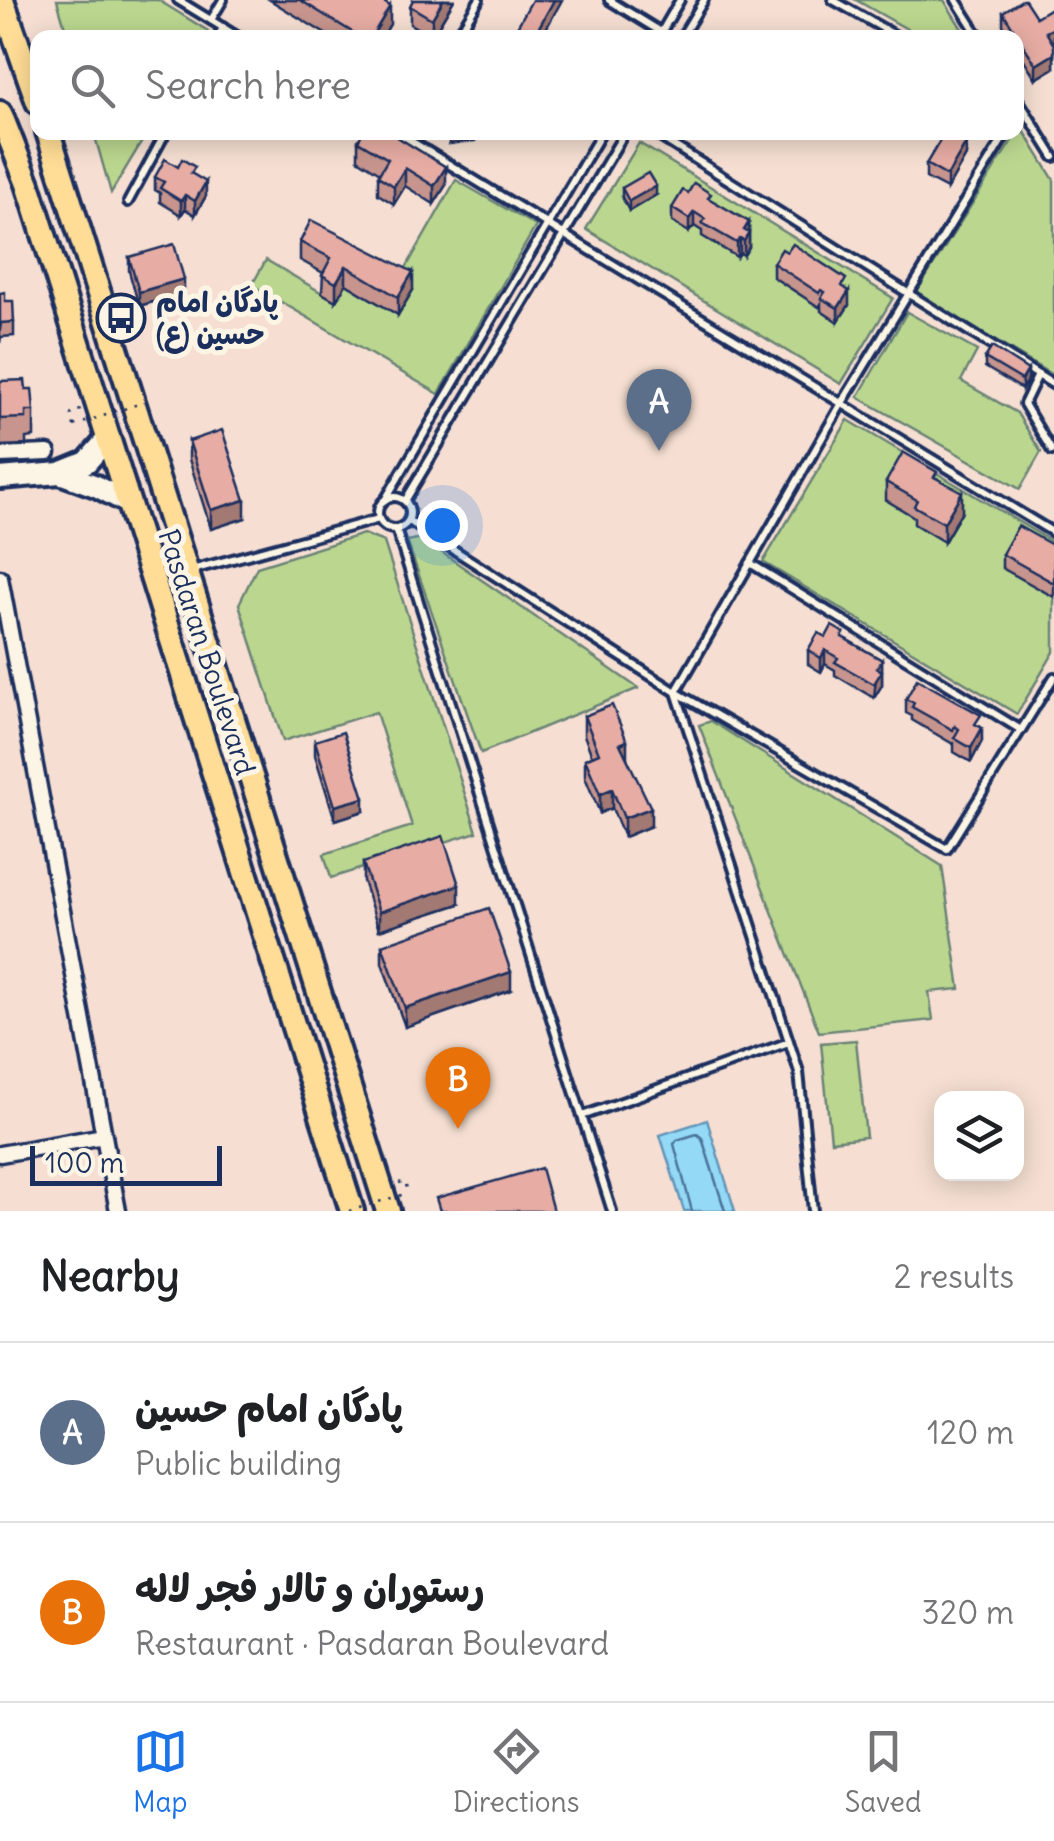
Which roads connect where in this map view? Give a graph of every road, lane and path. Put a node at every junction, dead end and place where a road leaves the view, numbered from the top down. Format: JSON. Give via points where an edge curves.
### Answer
{"nodes":[{"id":1,"x":2,"y":0,"type":"edge"},
{"id":2,"x":178,"y":0,"type":"edge"},
{"id":3,"x":223,"y":0,"type":"edge"},
{"id":4,"x":478,"y":0,"type":"edge"},
{"id":5,"x":609,"y":0,"type":"edge"},
{"id":6,"x":680,"y":0,"type":"edge"},
{"id":7,"x":704,"y":0,"type":"edge"},
{"id":8,"x":832,"y":0,"type":"edge"},
{"id":9,"x":956,"y":0,"type":"edge"},
{"id":10,"x":211,"y":20,"type":"junction"},
{"id":11,"x":223,"y":27,"type":"junction"},
{"id":12,"x":222,"y":30,"type":"edge"},
{"id":13,"x":228,"y":30,"type":"edge"},
{"id":14,"x":461,"y":30,"type":"edge"},
{"id":15,"x":653,"y":30,"type":"edge"},
{"id":16,"x":663,"y":30,"type":"edge"},
{"id":17,"x":686,"y":30,"type":"edge"},
{"id":18,"x":886,"y":30,"type":"edge"},
{"id":19,"x":975,"y":30,"type":"edge"},
{"id":20,"x":30,"y":79,"type":"edge"},
{"id":21,"x":1024,"y":109,"type":"edge"},
{"id":22,"x":0,"y":113,"type":"edge"},
{"id":23,"x":51,"y":140,"type":"edge"},
{"id":24,"x":162,"y":140,"type":"edge"},
{"id":25,"x":410,"y":140,"type":"edge"},
{"id":26,"x":597,"y":140,"type":"edge"},
{"id":27,"x":620,"y":140,"type":"edge"},
{"id":28,"x":665,"y":140,"type":"edge"},
{"id":29,"x":1002,"y":140,"type":"edge"},
{"id":30,"x":1054,"y":157,"type":"edge"},
{"id":31,"x":63,"y":176,"type":"junction"},
{"id":32,"x":28,"y":184,"type":"junction"},
{"id":33,"x":128,"y":202,"type":"dead end"},
{"id":34,"x":548,"y":224,"type":"junction"},
{"id":35,"x":564,"y":234,"type":"junction"},
{"id":36,"x":908,"y":294,"type":"junction"},
{"id":37,"x":1038,"y":375,"type":"junction"},
{"id":38,"x":1054,"y":385,"type":"edge"},
{"id":39,"x":144,"y":402,"type":"dead end"},
{"id":40,"x":842,"y":403,"type":"junction"},
{"id":41,"x":72,"y":413,"type":"dead end"},
{"id":42,"x":108,"y":438,"type":"junction"},
{"id":43,"x":1052,"y":451,"type":"edge"},
{"id":44,"x":48,"y":453,"type":"dead end"},
{"id":45,"x":0,"y":455,"type":"edge"},
{"id":46,"x":60,"y":473,"type":"junction"},
{"id":47,"x":0,"y":478,"type":"edge"},
{"id":48,"x":385,"y":500,"type":"junction"},
{"id":49,"x":405,"y":501,"type":"junction"},
{"id":50,"x":128,"y":503,"type":"junction"},
{"id":51,"x":379,"y":519,"type":"junction"},
{"id":52,"x":408,"y":521,"type":"junction"},
{"id":53,"x":396,"y":529,"type":"junction"},
{"id":54,"x":1054,"y":533,"type":"edge"},
{"id":55,"x":750,"y":563,"type":"junction"},
{"id":56,"x":186,"y":572,"type":"junction"},
{"id":57,"x":0,"y":578,"type":"edge"},
{"id":58,"x":1054,"y":677,"type":"edge"},
{"id":59,"x":676,"y":692,"type":"junction"},
{"id":60,"x":1021,"y":730,"type":"junction"},
{"id":61,"x":303,"y":945,"type":"junction"},
{"id":62,"x":272,"y":955,"type":"junction"},
{"id":63,"x":789,"y":1042,"type":"junction"},
{"id":64,"x":582,"y":1116,"type":"junction"},
{"id":65,"x":104,"y":1136,"type":"junction"},
{"id":66,"x":0,"y":1154,"type":"edge"},
{"id":67,"x":405,"y":1181,"type":"dead end"},
{"id":68,"x":118,"y":1211,"type":"edge"},
{"id":69,"x":350,"y":1211,"type":"edge"},
{"id":70,"x":388,"y":1211,"type":"edge"},
{"id":71,"x":612,"y":1211,"type":"edge"},
{"id":72,"x":813,"y":1211,"type":"edge"}],
"edges":[{"from":1,"to":20,"type":"main road"},
{"from":2,"to":10,"type":"lane"},
{"from":3,"to":10,"type":"lane"},
{"from":4,"to":14,"type":"lane"},
{"from":5,"to":15,"type":"lane"},
{"from":6,"to":16,"type":"lane"},
{"from":7,"to":17,"type":"lane"},
{"from":8,"to":18,"type":"lane"},
{"from":9,"to":19,"type":"lane"},
{"from":10,"to":11,"type":"lane"},
{"from":11,"to":12,"type":"lane"},
{"from":11,"to":13,"type":"lane"},
{"from":21,"to":30,"type":"lane"},
{"from":22,"to":32,"type":"main road","name":"Pasdaran Boulevard"},
{"from":23,"to":31,"type":"main road","name":"Pasdaran Boulevard"},
{"from":24,"to":33,"type":"lane"},
{"from":25,"to":34,"type":"lane"},
{"from":26,"to":34,"type":"lane"},
{"from":27,"to":35,"type":"lane"},
{"from":28,"to":36,"type":"lane"},
{"from":29,"to":36,"type":"lane"},
{"from":31,"to":32,"type":"main road"},
{"from":31,"to":56,"type":"main road","name":"Pasdaran Boulevard"},
{"from":32,"to":42,"type":"main road","name":"Pasdaran Boulevard"},
{"from":34,"to":35,"type":"lane"},
{"from":34,"to":48,"type":"lane"},
{"from":35,"to":40,"type":"lane"},
{"from":35,"to":49,"type":"lane"},
{"from":36,"to":37,"type":"lane"},
{"from":36,"to":40,"type":"lane"},
{"from":37,"to":38,"type":"lane"},
{"from":37,"to":43,"type":"lane","via":[[1024,404]]},
{"from":39,"to":41,"type":"path","bridge":true,"via":[[74,426]]},
{"from":40,"to":54,"type":"lane"},
{"from":40,"to":55,"type":"lane"},
{"from":42,"to":46,"type":"street","via":[[87,462]]},
{"from":42,"to":50,"type":"main road","name":"Pasdaran Boulevard"},
{"from":44,"to":45,"type":"street"},
{"from":46,"to":47,"type":"street"},
{"from":46,"to":50,"type":"street"},
{"from":48,"to":49,"type":"lane"},
{"from":48,"to":51,"type":"lane"},
{"from":49,"to":52,"type":"lane"},
{"from":50,"to":62,"type":"main road","name":"Pasdaran Boulevard"},
{"from":51,"to":53,"type":"lane"},
{"from":51,"to":56,"type":"lane"},
{"from":52,"to":53,"type":"lane"},
{"from":52,"to":59,"type":"lane"},
{"from":53,"to":64,"type":"lane"},
{"from":55,"to":59,"type":"lane"},
{"from":55,"to":60,"type":"lane"},
{"from":56,"to":61,"type":"main road","name":"Pasdaran Boulevard"},
{"from":57,"to":65,"type":"street"},
{"from":58,"to":60,"type":"lane"},
{"from":59,"to":60,"type":"lane","via":[[946,849]]},
{"from":59,"to":63,"type":"lane"},
{"from":61,"to":62,"type":"main road"},
{"from":61,"to":70,"type":"main road","name":"Pasdaran Boulevard"},
{"from":62,"to":69,"type":"main road","name":"Pasdaran Boulevard"},
{"from":63,"to":64,"type":"lane"},
{"from":63,"to":72,"type":"lane","via":[[799,1072]]},
{"from":64,"to":71,"type":"lane"},
{"from":65,"to":66,"type":"street"},
{"from":65,"to":68,"type":"street"},
{"from":67,"to":69,"type":"path","bridge":true,"via":[[408,1193]]}]}
